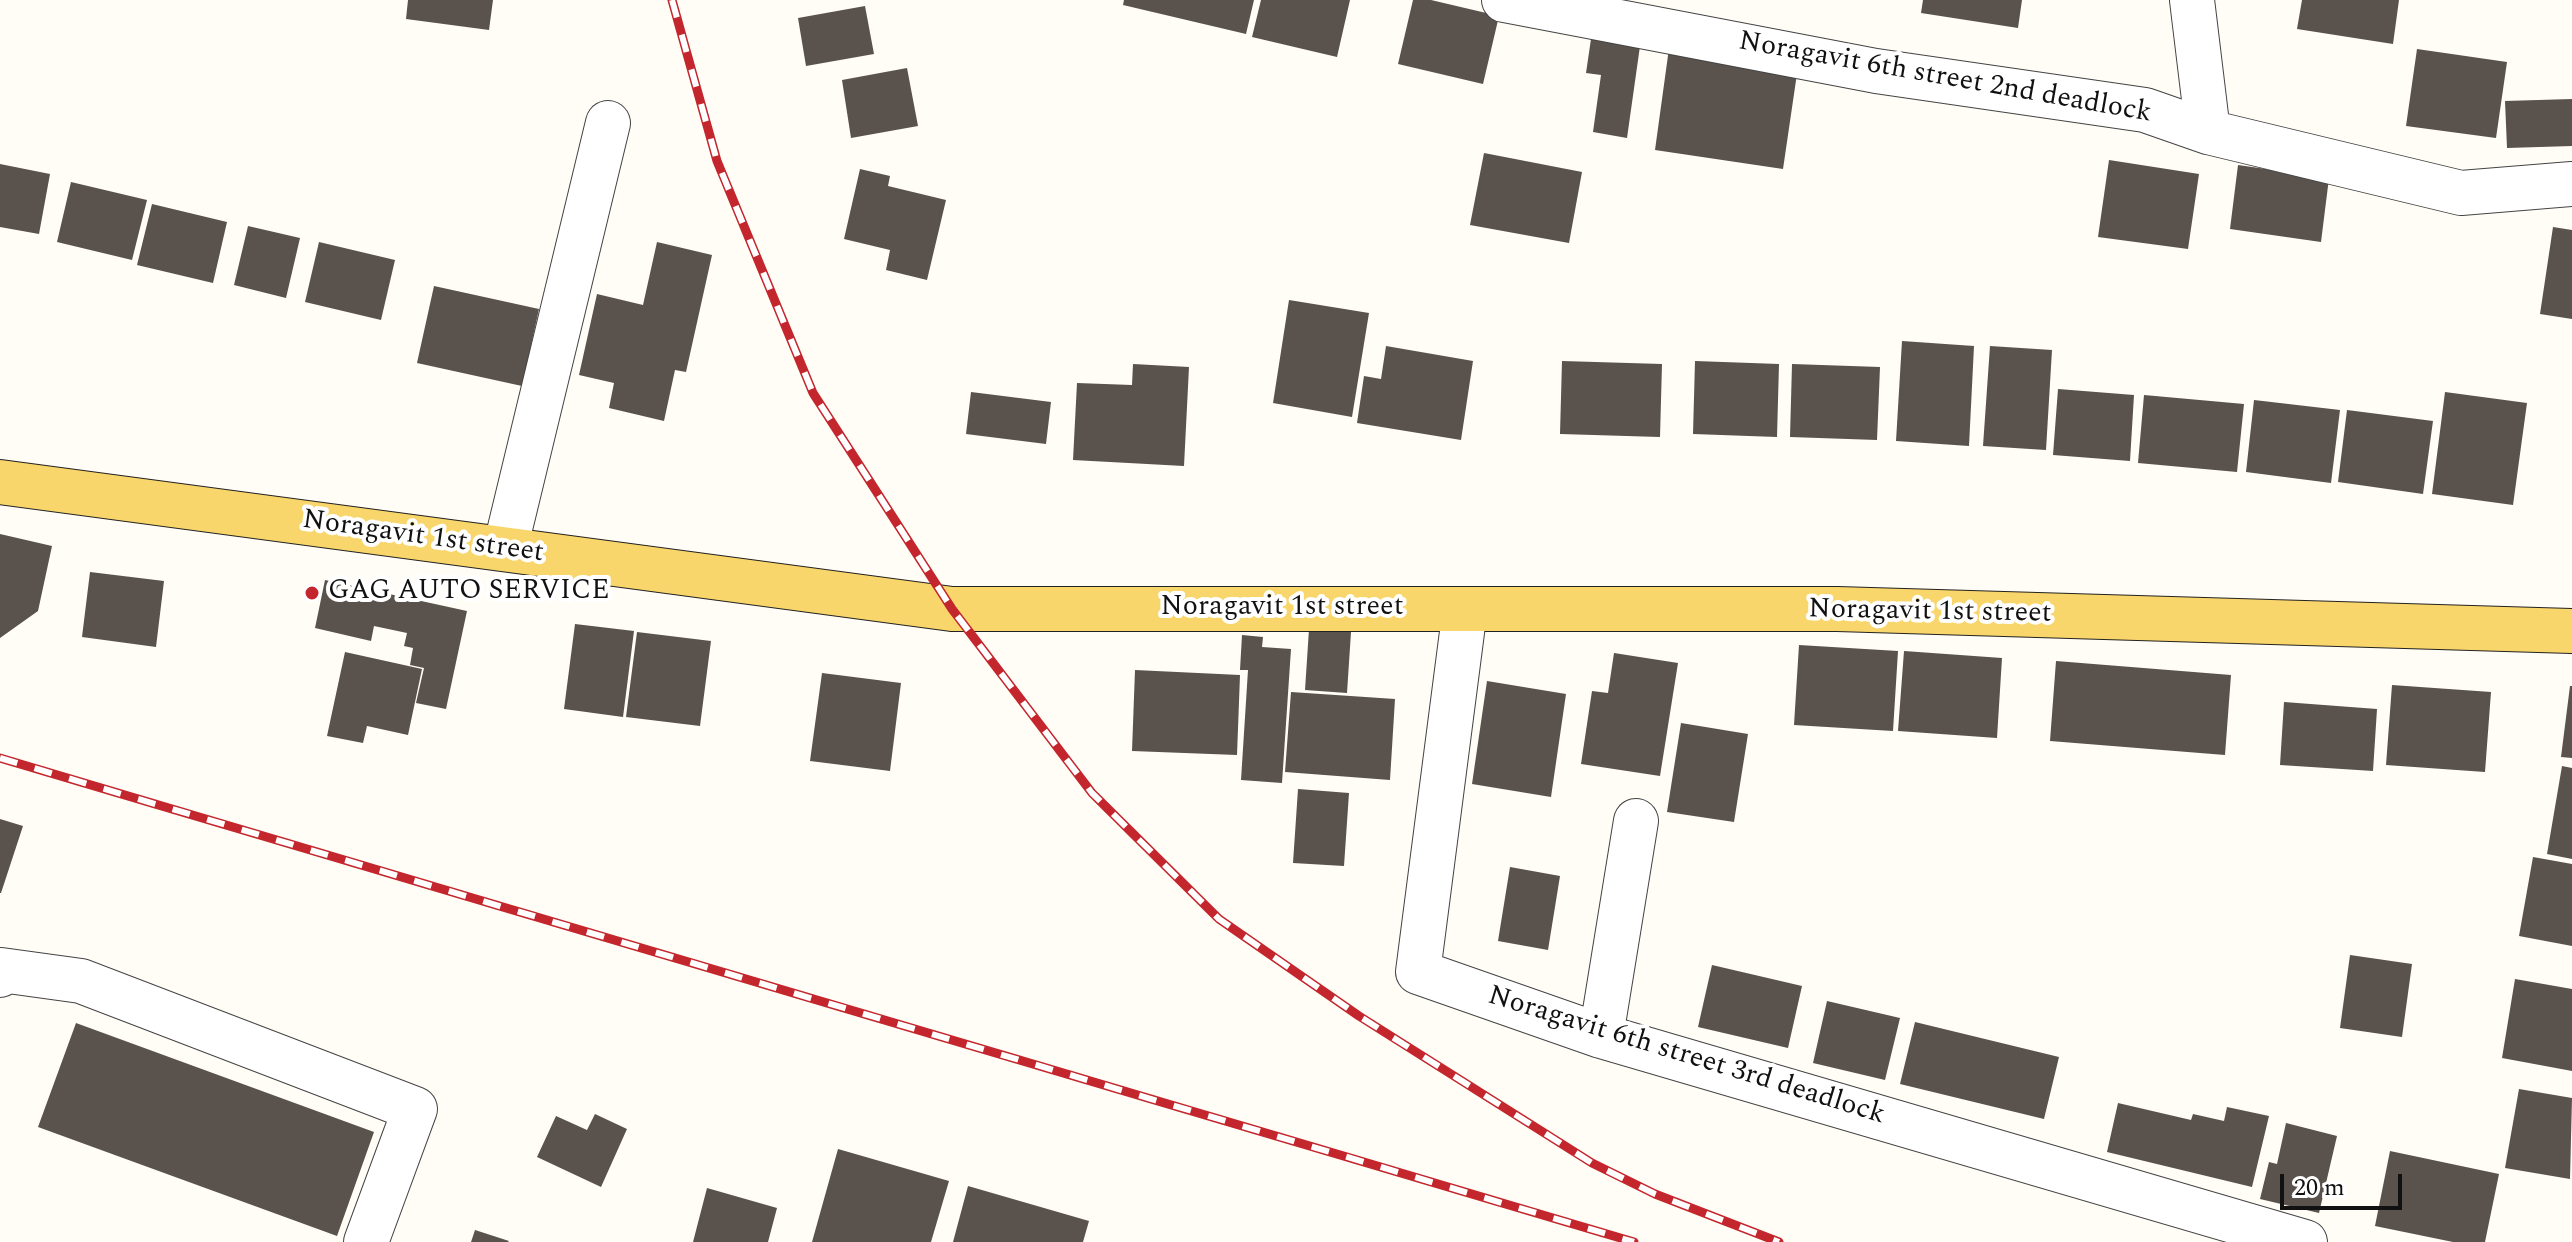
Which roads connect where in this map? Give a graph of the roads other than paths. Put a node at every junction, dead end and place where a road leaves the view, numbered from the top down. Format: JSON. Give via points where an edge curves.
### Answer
{"nodes":[{"id":1,"x":1504,"y":0,"type":"edge"},
{"id":2,"x":2192,"y":0,"type":"edge"},
{"id":3,"x":608,"y":123,"type":"dead end"},
{"id":4,"x":2208,"y":132,"type":"junction"},
{"id":5,"x":2572,"y":184,"type":"edge"},
{"id":6,"x":0,"y":482,"type":"edge"},
{"id":7,"x":505,"y":549,"type":"junction"},
{"id":8,"x":1465,"y":609,"type":"junction"},
{"id":9,"x":2572,"y":631,"type":"edge"},
{"id":10,"x":1636,"y":821,"type":"dead end"},
{"id":11,"x":0,"y":975,"type":"edge"},
{"id":12,"x":1601,"y":1036,"type":"junction"},
{"id":13,"x":366,"y":1242,"type":"edge"},
{"id":14,"x":2305,"y":1242,"type":"edge"}],
"edges":[{"from":1,"to":4,"type":"street","name":"Noragavit 6th street 2nd deadlock","via":[[1876,71],[2145,110]]},
{"from":2,"to":4,"type":"street"},
{"from":3,"to":7,"type":"street"},
{"from":4,"to":5,"type":"street","name":"Noragavit 6th street 2nd deadlock","via":[[2461,193]]},
{"from":6,"to":7,"type":"main road","name":"Noragavit 1st street"},
{"from":7,"to":8,"type":"main road","name":"Noragavit 1st street","via":[[952,609]]},
{"from":8,"to":9,"type":"main road","name":"Noragavit 1st street","via":[[1837,609]]},
{"from":8,"to":12,"type":"street","name":"Noragavit 6th street 3rd deadlock","via":[[1418,972]]},
{"from":10,"to":12,"type":"street"},
{"from":11,"to":13,"type":"street","via":[[1,970],[81,981],[415,1109]]},
{"from":12,"to":14,"type":"street","name":"Noragavit 6th street 3rd deadlock"}]}
